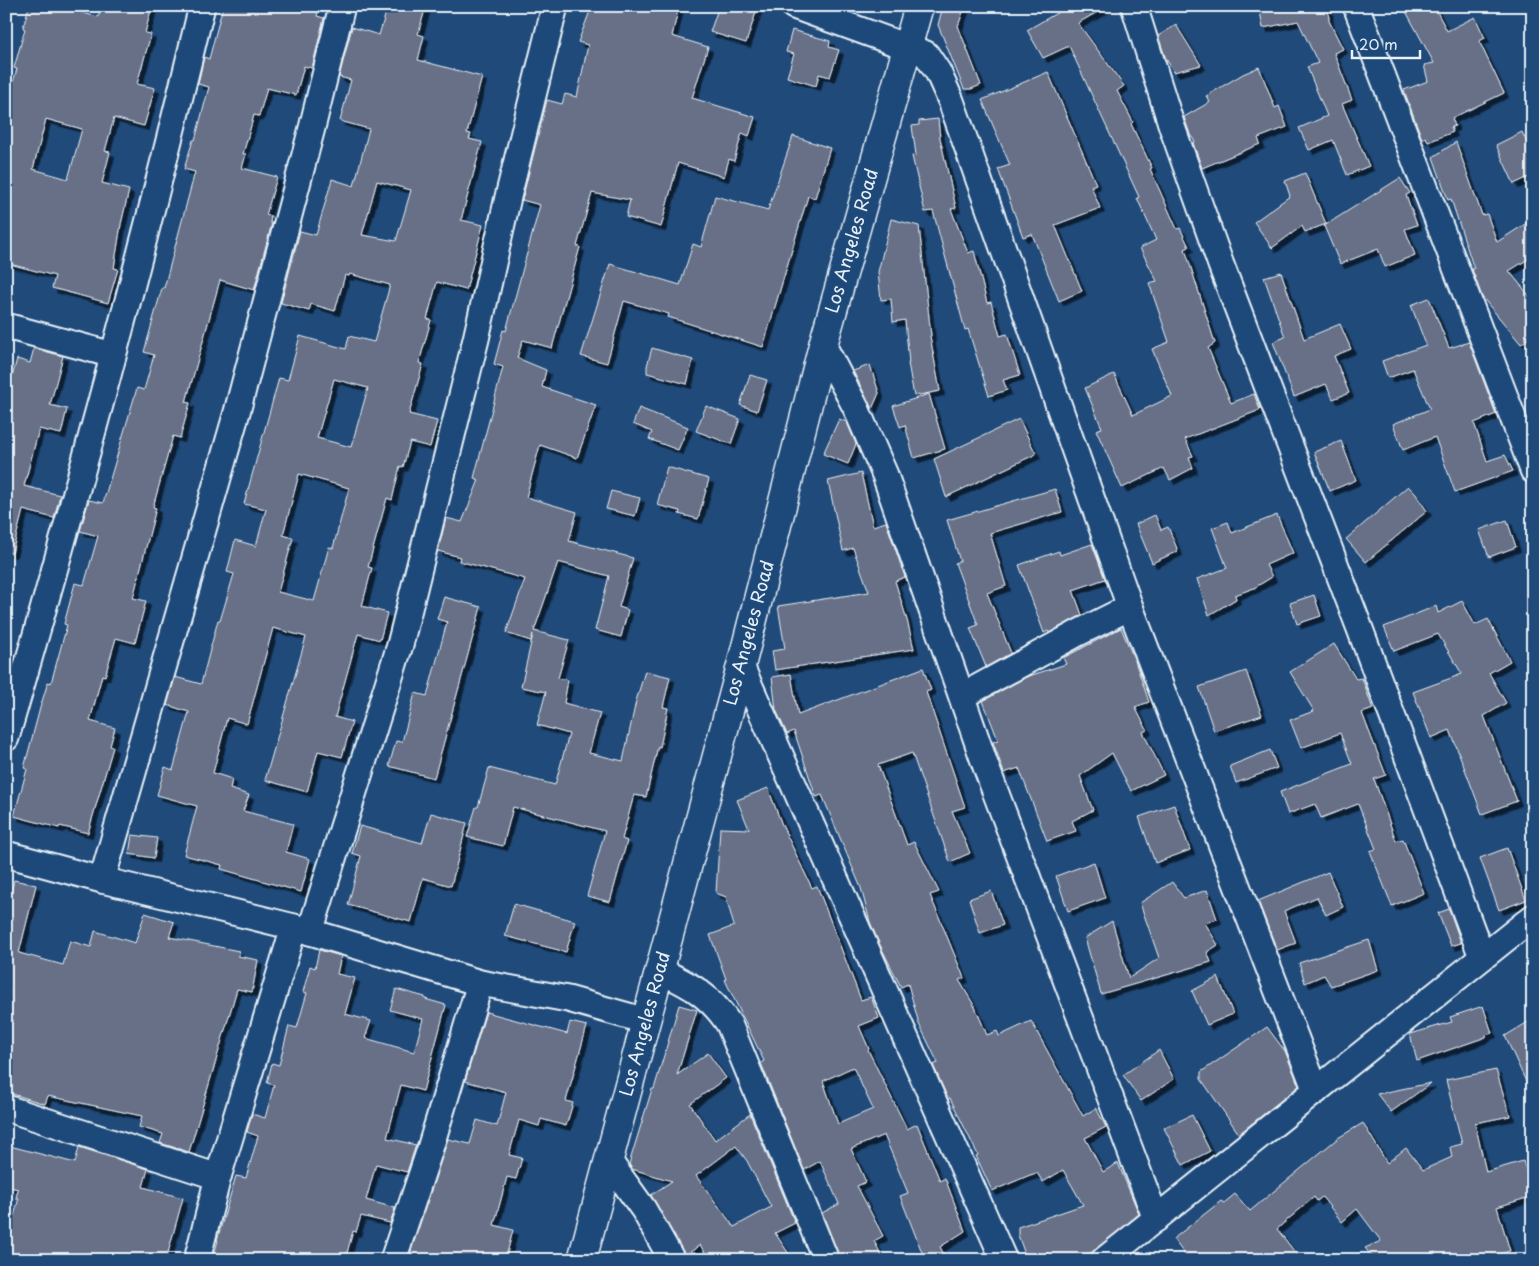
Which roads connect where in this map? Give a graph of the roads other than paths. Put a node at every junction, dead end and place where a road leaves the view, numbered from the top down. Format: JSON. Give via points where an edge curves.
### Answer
{"nodes":[{"id":1,"x":202,"y":6,"type":"edge"},
{"id":2,"x":342,"y":6,"type":"edge"},
{"id":3,"x":555,"y":6,"type":"edge"},
{"id":4,"x":794,"y":6,"type":"edge"},
{"id":5,"x":919,"y":6,"type":"edge"},
{"id":6,"x":1134,"y":6,"type":"edge"},
{"id":7,"x":1356,"y":6,"type":"edge"},
{"id":8,"x":907,"y":47,"type":"junction"},
{"id":9,"x":6,"y":326,"type":"edge"},
{"id":10,"x":823,"y":345,"type":"junction"},
{"id":11,"x":113,"y":355,"type":"junction"},
{"id":12,"x":1533,"y":470,"type":"edge"},
{"id":13,"x":1130,"y":607,"type":"junction"},
{"id":14,"x":741,"y":666,"type":"junction"},
{"id":15,"x":962,"y":696,"type":"junction"},
{"id":16,"x":6,"y":738,"type":"edge"},
{"id":17,"x":6,"y":854,"type":"edge"},
{"id":18,"x":102,"y":880,"type":"junction"},
{"id":19,"x":1533,"y":917,"type":"edge"},
{"id":20,"x":302,"y":930,"type":"junction"},
{"id":21,"x":1482,"y":958,"type":"junction"},
{"id":22,"x":659,"y":970,"type":"junction"},
{"id":23,"x":480,"y":983,"type":"junction"},
{"id":24,"x":646,"y":1021,"type":"junction"},
{"id":25,"x":1316,"y":1091,"type":"junction"},
{"id":26,"x":6,"y":1108,"type":"edge"},
{"id":27,"x":609,"y":1161,"type":"junction"},
{"id":28,"x":218,"y":1177,"type":"junction"},
{"id":29,"x":1156,"y":1219,"type":"junction"},
{"id":30,"x":197,"y":1260,"type":"edge"},
{"id":31,"x":393,"y":1260,"type":"edge"},
{"id":32,"x":582,"y":1260,"type":"edge"},
{"id":33,"x":672,"y":1260,"type":"edge"},
{"id":34,"x":826,"y":1260,"type":"edge"},
{"id":35,"x":1004,"y":1260,"type":"edge"},
{"id":36,"x":1104,"y":1260,"type":"edge"}],
"edges":[{"from":1,"to":11,"type":"street"},
{"from":2,"to":18,"type":"street","via":[[237,412]]},
{"from":3,"to":20,"type":"street","via":[[400,645]]},
{"from":4,"to":8,"type":"street"},
{"from":5,"to":8,"type":"main road","name":"Los Angeles Road"},
{"from":6,"to":21,"type":"street","via":[[1172,128],[1221,265]]},
{"from":7,"to":12,"type":"street"},
{"from":8,"to":10,"type":"main road","name":"Los Angeles Road"},
{"from":8,"to":13,"type":"street","via":[[926,54],[951,101]]},
{"from":9,"to":11,"type":"street"},
{"from":10,"to":14,"type":"main road","name":"Los Angeles Road"},
{"from":10,"to":15,"type":"street","via":[[856,408],[885,476]]},
{"from":11,"to":16,"type":"street"},
{"from":13,"to":15,"type":"street"},
{"from":13,"to":25,"type":"street"},
{"from":14,"to":22,"type":"main road","name":"Los Angeles Road"},
{"from":14,"to":35,"type":"street"},
{"from":15,"to":29,"type":"street"},
{"from":17,"to":18,"type":"street"},
{"from":18,"to":20,"type":"street"},
{"from":19,"to":21,"type":"street"},
{"from":20,"to":23,"type":"street"},
{"from":20,"to":28,"type":"street"},
{"from":21,"to":25,"type":"street"},
{"from":22,"to":24,"type":"main road","name":"Los Angeles Road"},
{"from":22,"to":34,"type":"street","via":[[696,988],[718,1008],[729,1024]]},
{"from":23,"to":24,"type":"street","via":[[568,999]]},
{"from":23,"to":31,"type":"street"},
{"from":24,"to":27,"type":"main road","name":"Los Angeles Road"},
{"from":25,"to":29,"type":"street"},
{"from":26,"to":28,"type":"street"},
{"from":27,"to":32,"type":"main road","name":"Los Angeles Road"},
{"from":27,"to":33,"type":"street","via":[[644,1210]]},
{"from":28,"to":30,"type":"street"},
{"from":29,"to":36,"type":"street"}]}
